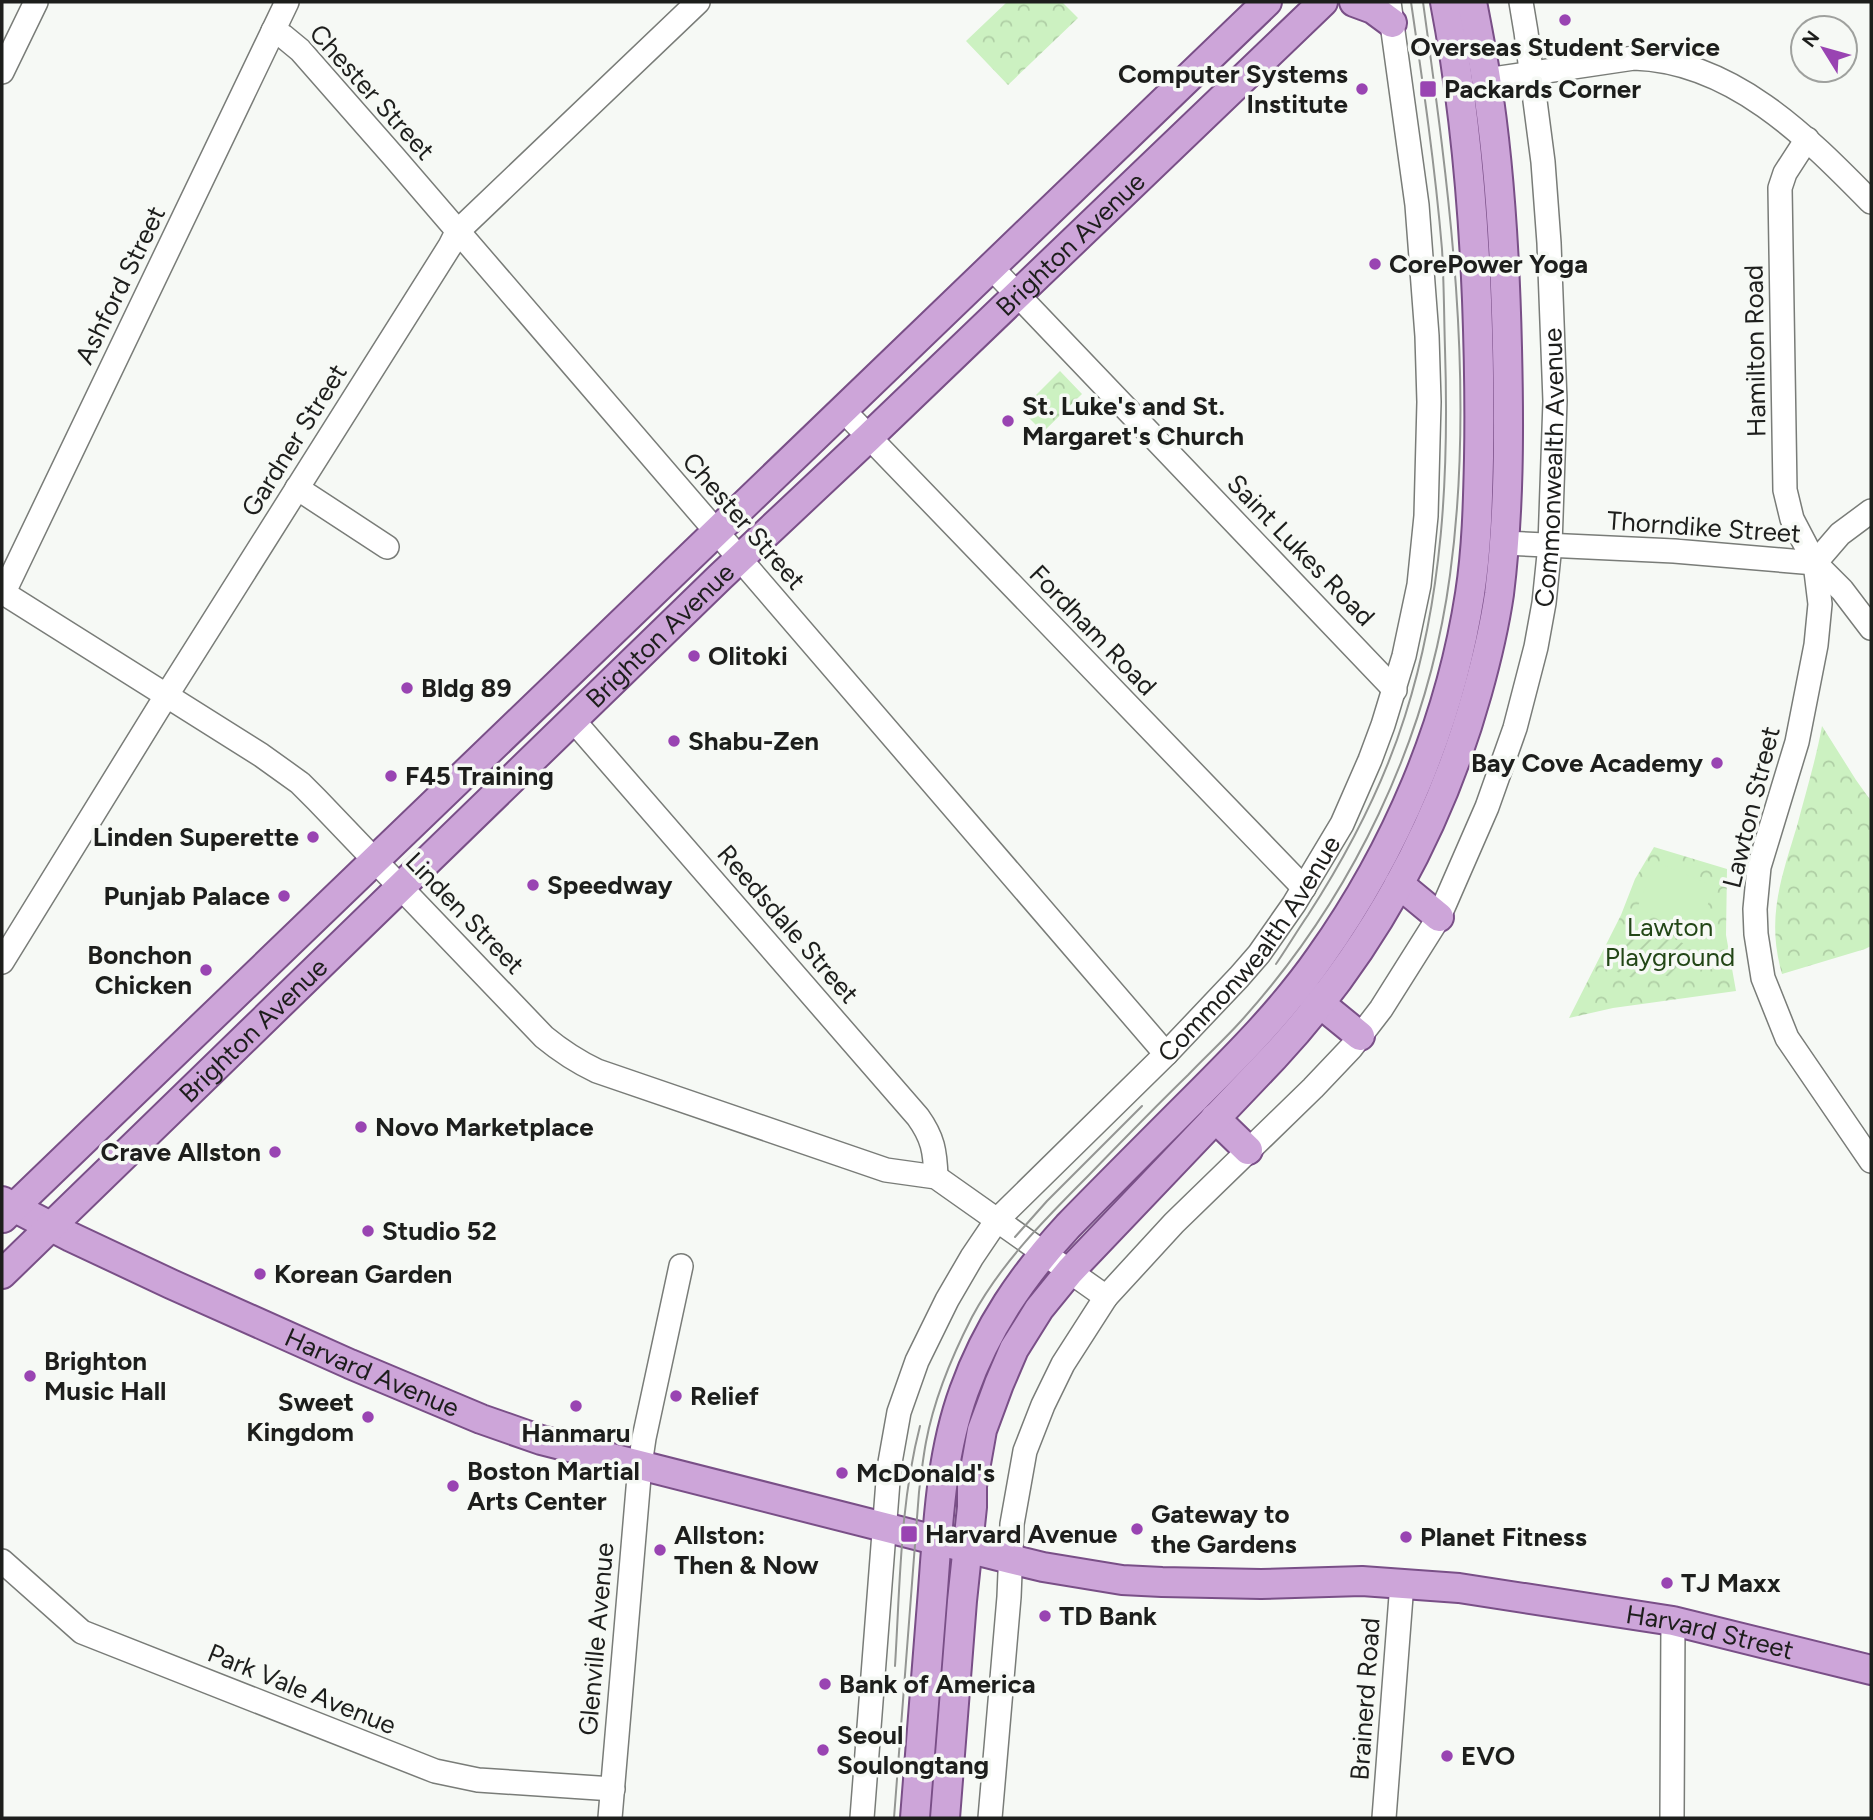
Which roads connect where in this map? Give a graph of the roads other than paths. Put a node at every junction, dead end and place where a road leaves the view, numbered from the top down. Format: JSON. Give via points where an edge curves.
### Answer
{"nodes":[{"id":1,"x":36,"y":2,"type":"edge"},
{"id":2,"x":287,"y":2,"type":"edge"},
{"id":3,"x":698,"y":2,"type":"edge"},
{"id":4,"x":1267,"y":2,"type":"edge"},
{"id":5,"x":1323,"y":2,"type":"edge"},
{"id":6,"x":1354,"y":2,"type":"edge"},
{"id":7,"x":1445,"y":2,"type":"edge"},
{"id":8,"x":1472,"y":2,"type":"edge"},
{"id":9,"x":1521,"y":2,"type":"edge"},
{"id":10,"x":1391,"y":12,"type":"edge"},
{"id":11,"x":273,"y":31,"type":"junction"},
{"id":12,"x":2,"y":72,"type":"edge"},
{"id":13,"x":1531,"y":73,"type":"junction"},
{"id":14,"x":1486,"y":80,"type":"junction"},
{"id":15,"x":1807,"y":139,"type":"junction"},
{"id":16,"x":1871,"y":202,"type":"edge"},
{"id":17,"x":457,"y":232,"type":"junction"},
{"id":18,"x":991,"y":267,"type":"junction"},
{"id":19,"x":1017,"y":295,"type":"junction"},
{"id":20,"x":843,"y":410,"type":"junction"},
{"id":21,"x":869,"y":438,"type":"junction"},
{"id":22,"x":297,"y":488,"type":"junction"},
{"id":23,"x":1871,"y":511,"type":"edge"},
{"id":24,"x":717,"y":530,"type":"junction"},
{"id":25,"x":1504,"y":543,"type":"junction"},
{"id":26,"x":1550,"y":545,"type":"junction"},
{"id":27,"x":387,"y":547,"type":"dead end"},
{"id":28,"x":740,"y":559,"type":"junction"},
{"id":29,"x":1815,"y":563,"type":"junction"},
{"id":30,"x":3,"y":592,"type":"edge"},
{"id":31,"x":1871,"y":628,"type":"edge"},
{"id":32,"x":1395,"y":690,"type":"junction"},
{"id":33,"x":166,"y":695,"type":"junction"},
{"id":34,"x":573,"y":720,"type":"junction"},
{"id":35,"x":374,"y":859,"type":"junction"},
{"id":36,"x":1399,"y":884,"type":"junction"},
{"id":37,"x":401,"y":887,"type":"junction"},
{"id":38,"x":1304,"y":888,"type":"junction"},
{"id":39,"x":1439,"y":917,"type":"junction"},
{"id":40,"x":2,"y":961,"type":"edge"},
{"id":41,"x":1299,"y":985,"type":"junction"},
{"id":42,"x":1321,"y":1003,"type":"junction"},
{"id":43,"x":1360,"y":1036,"type":"junction"},
{"id":44,"x":1166,"y":1054,"type":"junction"},
{"id":45,"x":1215,"y":1118,"type":"junction"},
{"id":46,"x":1248,"y":1150,"type":"junction"},
{"id":47,"x":1871,"y":1161,"type":"edge"},
{"id":48,"x":936,"y":1177,"type":"junction"},
{"id":49,"x":6,"y":1209,"type":"edge"},
{"id":50,"x":997,"y":1220,"type":"junction"},
{"id":51,"x":52,"y":1227,"type":"junction"},
{"id":52,"x":1044,"y":1253,"type":"junction"},
{"id":53,"x":681,"y":1266,"type":"dead end"},
{"id":54,"x":1070,"y":1271,"type":"junction"},
{"id":55,"x":2,"y":1274,"type":"edge"},
{"id":56,"x":1106,"y":1297,"type":"junction"},
{"id":57,"x":640,"y":1465,"type":"junction"},
{"id":58,"x":884,"y":1527,"type":"junction"},
{"id":59,"x":936,"y":1540,"type":"junction"},
{"id":60,"x":966,"y":1548,"type":"junction"},
{"id":61,"x":1010,"y":1559,"type":"junction"},
{"id":62,"x":2,"y":1561,"type":"edge"},
{"id":63,"x":1402,"y":1583,"type":"junction"},
{"id":64,"x":1546,"y":1601,"type":"joint"},
{"id":65,"x":1673,"y":1621,"type":"junction"},
{"id":66,"x":1871,"y":1670,"type":"edge"},
{"id":67,"x":613,"y":1789,"type":"junction"},
{"id":68,"x":610,"y":1818,"type":"edge"},
{"id":69,"x":862,"y":1818,"type":"edge"},
{"id":70,"x":915,"y":1818,"type":"edge"},
{"id":71,"x":945,"y":1818,"type":"edge"},
{"id":72,"x":990,"y":1818,"type":"edge"},
{"id":73,"x":1384,"y":1818,"type":"edge"},
{"id":74,"x":1672,"y":1818,"type":"edge"}],
"edges":[{"from":1,"to":12,"type":"street"},
{"from":2,"to":11,"type":"street","name":"Ashford Street"},
{"from":3,"to":17,"type":"street","name":"Gardner Street"},
{"from":4,"to":18,"type":"main road","name":"Brighton Avenue"},
{"from":5,"to":19,"type":"main road","name":"Brighton Avenue"},
{"from":6,"to":10,"type":"main road"},
{"from":7,"to":41,"type":"main road","name":"Commonwealth Avenue","via":[[1468,169],[1477,298],[1479,466],[1470,593],[1443,706],[1403,814],[1355,904]]},
{"from":8,"to":14,"type":"main road","name":"Commonwealth Avenue"},
{"from":9,"to":13,"type":"street","name":"Commonwealth Avenue"},
{"from":10,"to":32,"type":"street","name":"Commonwealth Avenue","via":[[1417,205],[1429,402],[1422,562]]},
{"from":11,"to":17,"type":"street","name":"Chester Street","via":[[300,50]]},
{"from":11,"to":30,"type":"street","name":"Ashford Street"},
{"from":13,"to":14,"type":"street"},
{"from":13,"to":15,"type":"street","via":[[1654,58],[1732,86]]},
{"from":13,"to":26,"type":"street","name":"Commonwealth Avenue","via":[[1543,162],[1553,320]]},
{"from":14,"to":25,"type":"main road","name":"Commonwealth Avenue","via":[[1507,322]]},
{"from":15,"to":16,"type":"street"},
{"from":15,"to":29,"type":"street","name":"Hamilton Road","via":[[1784,173],[1780,188],[1785,490],[1792,519]]},
{"from":17,"to":22,"type":"street","name":"Gardner Street"},
{"from":17,"to":24,"type":"street","name":"Chester Street"},
{"from":18,"to":19,"type":"street","name":"Saint Lukes Road"},
{"from":18,"to":20,"type":"main road","name":"Brighton Avenue"},
{"from":19,"to":21,"type":"main road","name":"Brighton Avenue"},
{"from":19,"to":32,"type":"street","name":"Saint Lukes Road"},
{"from":20,"to":21,"type":"street","name":"Fordham Road"},
{"from":20,"to":24,"type":"main road","name":"Brighton Avenue"},
{"from":21,"to":28,"type":"main road","name":"Brighton Avenue"},
{"from":21,"to":38,"type":"street","name":"Fordham Road"},
{"from":22,"to":27,"type":"street"},
{"from":22,"to":33,"type":"street","name":"Gardner Street"},
{"from":23,"to":29,"type":"street","via":[[1840,534]]},
{"from":24,"to":28,"type":"street","name":"Chester Street"},
{"from":24,"to":35,"type":"main road","name":"Brighton Avenue"},
{"from":25,"to":26,"type":"street","name":"Thorndike Street"},
{"from":25,"to":36,"type":"main road","name":"Commonwealth Avenue","via":[[1499,597],[1471,715],[1429,826]]},
{"from":26,"to":29,"type":"street","name":"Thorndike Street"},
{"from":26,"to":39,"type":"street","name":"Commonwealth Avenue","via":[[1536,647],[1515,728]]},
{"from":28,"to":34,"type":"main road","name":"Brighton Avenue"},
{"from":28,"to":44,"type":"street","name":"Chester Street"},
{"from":29,"to":31,"type":"street","name":"Thorndike Street"},
{"from":29,"to":47,"type":"street","name":"Lawton Street","via":[[1820,604],[1816,645],[1797,742],[1759,867],[1756,934],[1763,978],[1787,1038]]},
{"from":30,"to":33,"type":"street","name":"Linden Street"},
{"from":32,"to":38,"type":"street","name":"Commonwealth Avenue","via":[[1342,824]]},
{"from":33,"to":35,"type":"street","name":"Linden Street","via":[[281,768]]},
{"from":33,"to":40,"type":"street","name":"Gardner Street"},
{"from":34,"to":37,"type":"main road","name":"Brighton Avenue"},
{"from":34,"to":48,"type":"street","name":"Reedsdale Street","via":[[918,1117],[935,1152]]},
{"from":35,"to":37,"type":"street","name":"Linden Street"},
{"from":35,"to":49,"type":"main road","name":"Brighton Avenue"},
{"from":36,"to":39,"type":"main road"},
{"from":36,"to":42,"type":"main road","name":"Commonwealth Avenue"},
{"from":37,"to":48,"type":"street","name":"Linden Street","via":[[544,1037],[578,1062],[886,1170]]},
{"from":37,"to":51,"type":"main road","name":"Brighton Avenue"},
{"from":38,"to":44,"type":"street","name":"Commonwealth Avenue","via":[[1239,977]]},
{"from":39,"to":43,"type":"street","name":"Commonwealth Avenue"},
{"from":41,"to":42,"type":"main road"},
{"from":41,"to":52,"type":"main road","name":"Commonwealth Avenue","via":[[1228,1065]]},
{"from":42,"to":43,"type":"main road"},
{"from":42,"to":45,"type":"main road","name":"Commonwealth Avenue"},
{"from":43,"to":46,"type":"street","name":"Commonwealth Avenue"},
{"from":44,"to":50,"type":"street","name":"Commonwealth Avenue"},
{"from":45,"to":46,"type":"main road"},
{"from":45,"to":54,"type":"main road","name":"Commonwealth Avenue"},
{"from":46,"to":56,"type":"street","name":"Commonwealth Avenue"},
{"from":48,"to":50,"type":"street"},
{"from":49,"to":51,"type":"main road","name":"Harvard Avenue"},
{"from":50,"to":52,"type":"street"},
{"from":50,"to":58,"type":"street","name":"Commonwealth Avenue","via":[[947,1300],[917,1362],[899,1412]]},
{"from":51,"to":55,"type":"main road","name":"Brighton Avenue"},
{"from":51,"to":57,"type":"main road","name":"Harvard Avenue","via":[[481,1419]]},
{"from":52,"to":54,"type":"street"},
{"from":52,"to":59,"type":"main road","name":"Commonwealth Avenue","via":[[996,1320],[962,1394]]},
{"from":53,"to":57,"type":"street","name":"Glenville Avenue"},
{"from":54,"to":56,"type":"street"},
{"from":54,"to":60,"type":"main road","name":"Commonwealth Avenue","via":[[1039,1309],[999,1384],[982,1430]]},
{"from":56,"to":61,"type":"street","name":"Commonwealth Avenue","via":[[1063,1364],[1025,1451]]},
{"from":57,"to":58,"type":"main road","name":"Harvard Avenue"},
{"from":57,"to":67,"type":"street","name":"Glenville Avenue"},
{"from":58,"to":59,"type":"main road","name":"Harvard Avenue"},
{"from":58,"to":69,"type":"street","name":"Commonwealth Avenue"},
{"from":59,"to":60,"type":"main road","name":"Harvard Avenue"},
{"from":59,"to":70,"type":"main road","name":"Commonwealth Avenue"},
{"from":60,"to":61,"type":"main road","name":"Harvard Avenue"},
{"from":60,"to":71,"type":"main road","name":"Commonwealth Avenue"},
{"from":61,"to":63,"type":"main road","name":"Harvard Avenue","via":[[1122,1580]]},
{"from":61,"to":72,"type":"street","name":"Commonwealth Avenue"},
{"from":62,"to":67,"type":"street","name":"Park Vale Avenue","via":[[82,1632],[435,1771],[478,1780]]},
{"from":63,"to":64,"type":"main road","name":"Harvard Avenue"},
{"from":63,"to":73,"type":"street","name":"Brainerd Road"},
{"from":64,"to":65,"type":"main road","name":"Harvard Street"},
{"from":65,"to":66,"type":"main road","name":"Harvard Street"},
{"from":65,"to":74,"type":"street"},
{"from":67,"to":68,"type":"street","name":"Glenville Avenue"}]}
